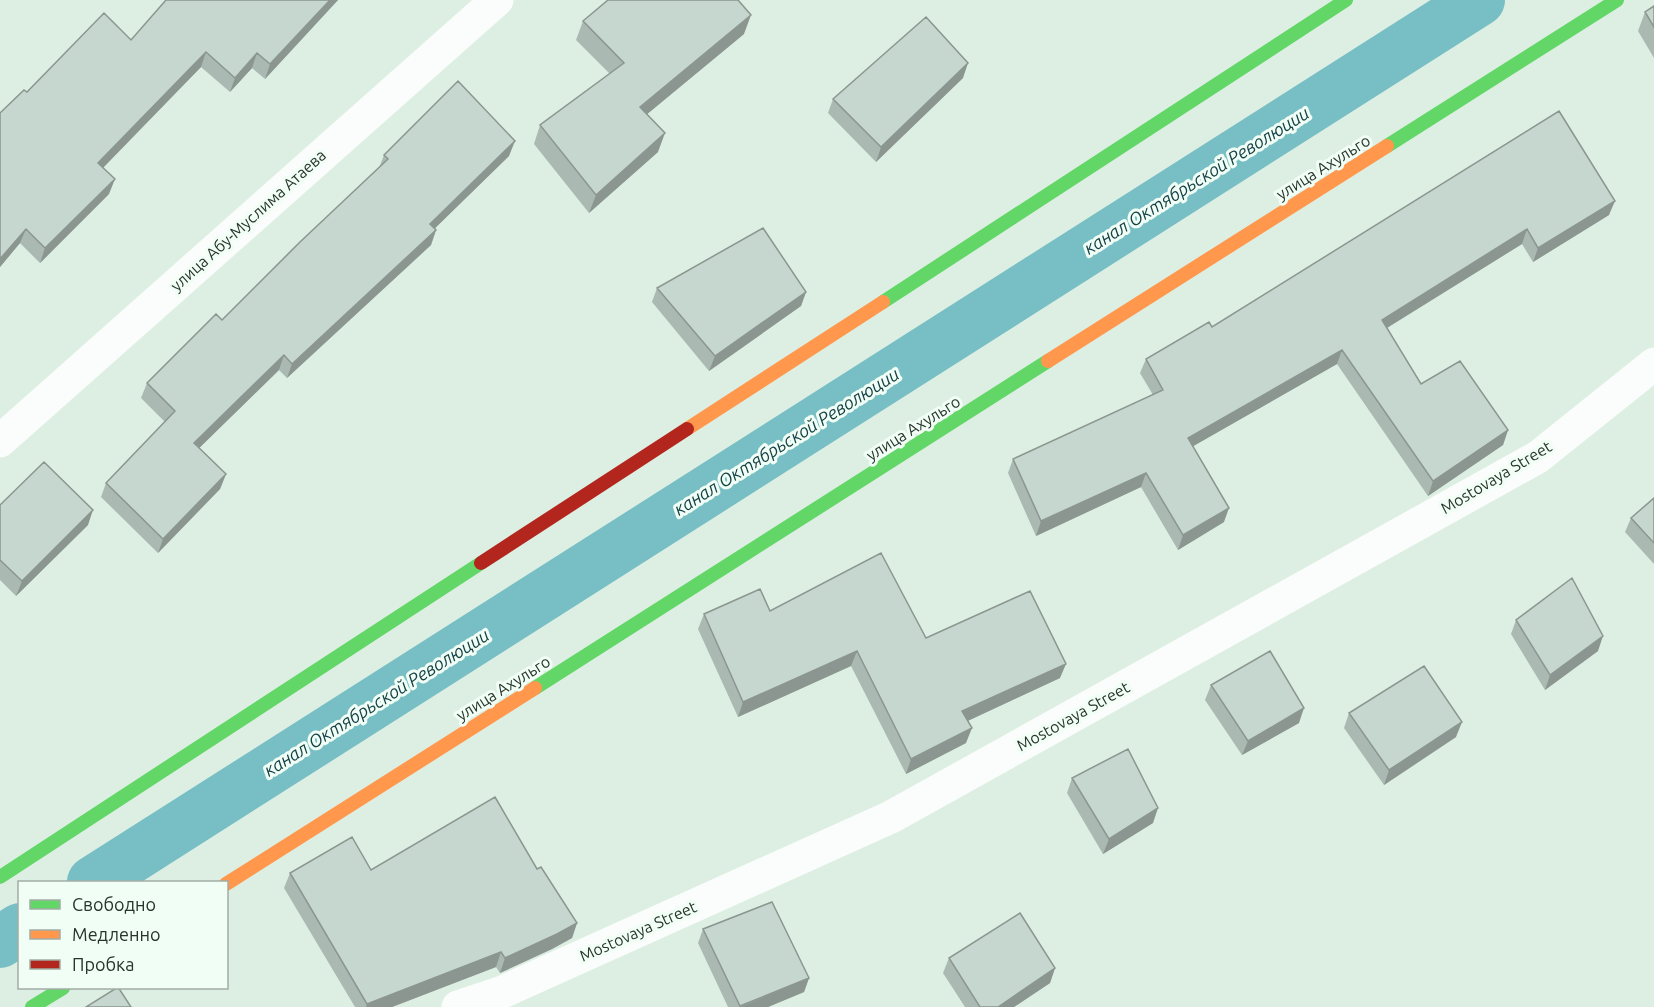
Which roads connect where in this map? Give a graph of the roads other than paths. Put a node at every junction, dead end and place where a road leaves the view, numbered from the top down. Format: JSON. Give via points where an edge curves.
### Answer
{"nodes":[{"id":1,"x":497,"y":0,"type":"edge"},
{"id":2,"x":1346,"y":0,"type":"edge"},
{"id":3,"x":1617,"y":0,"type":"edge"},
{"id":4,"x":1654,"y":364,"type":"edge"},
{"id":5,"x":0,"y":441,"type":"edge"},
{"id":6,"x":0,"y":877,"type":"edge"},
{"id":7,"x":228,"y":883,"type":"edge"},
{"id":8,"x":60,"y":989,"type":"edge"},
{"id":9,"x":32,"y":1007,"type":"edge"},
{"id":10,"x":458,"y":1007,"type":"edge"}],
"edges":[{"from":1,"to":5,"type":"street","name":"улица Абу-Муслима Атаева"},
{"from":2,"to":6,"type":"main road"},
{"from":3,"to":7,"type":"main road","name":"улица Ахульго"},
{"from":4,"to":10,"type":"street","name":"Mostovaya Street","via":[[1538,457],[891,817],[500,993]]},
{"from":8,"to":9,"type":"main road"}]}
